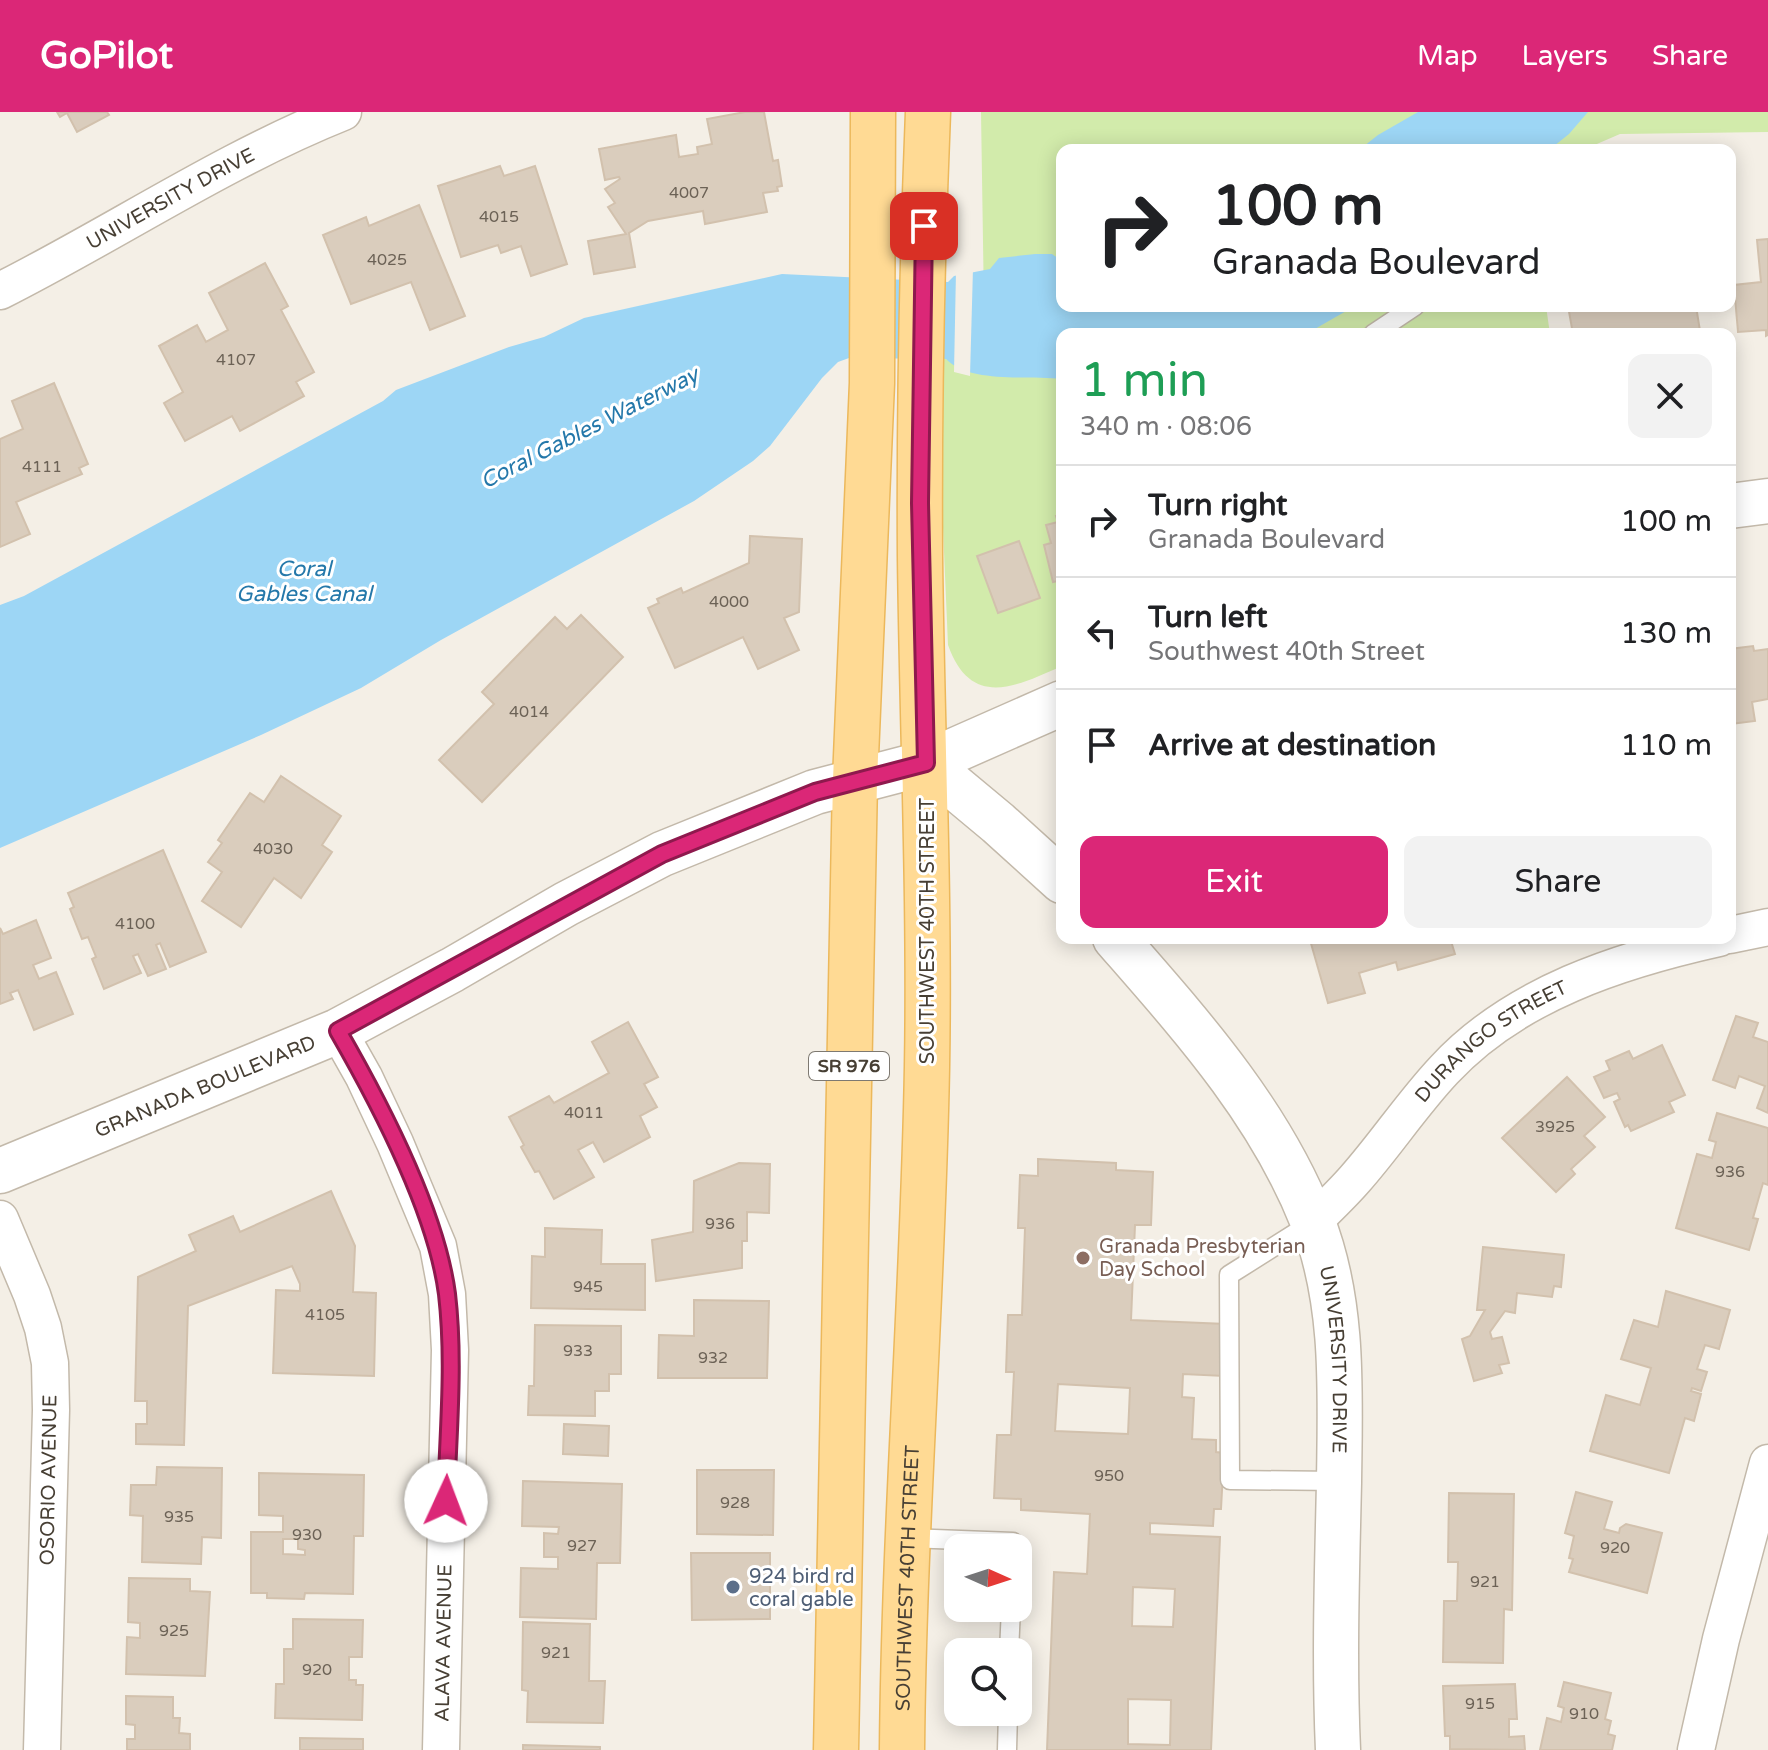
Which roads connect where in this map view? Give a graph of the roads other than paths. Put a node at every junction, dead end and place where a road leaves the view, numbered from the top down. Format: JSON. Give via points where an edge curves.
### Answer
{"nodes":[{"id":1,"x":343,"y":112,"type":"edge"},
{"id":2,"x":873,"y":112,"type":"edge"},
{"id":3,"x":928,"y":112,"type":"edge"},
{"id":4,"x":0,"y":291,"type":"edge"},
{"id":5,"x":1406,"y":312,"type":"edge"},
{"id":6,"x":1382,"y":328,"type":"edge"},
{"id":7,"x":1768,"y":501,"type":"edge"},
{"id":8,"x":1736,"y":505,"type":"edge"},
{"id":9,"x":1056,"y":706,"type":"edge"},
{"id":10,"x":926,"y":763,"type":"junction"},
{"id":11,"x":855,"y":780,"type":"junction"},
{"id":12,"x":1056,"y":876,"type":"edge"},
{"id":13,"x":1768,"y":927,"type":"edge"},
{"id":14,"x":1736,"y":934,"type":"edge"},
{"id":15,"x":1120,"y":944,"type":"edge"},
{"id":16,"x":1693,"y":944,"type":"edge"},
{"id":17,"x":338,"y":1031,"type":"junction"},
{"id":18,"x":0,"y":1171,"type":"edge"},
{"id":19,"x":0,"y":1219,"type":"edge"},
{"id":20,"x":1313,"y":1222,"type":"junction"},
{"id":21,"x":1768,"y":1463,"type":"edge"},
{"id":22,"x":1339,"y":1481,"type":"junction"},
{"id":23,"x":908,"y":1538,"type":"junction"},
{"id":24,"x":944,"y":1539,"type":"edge"},
{"id":25,"x":1008,"y":1726,"type":"edge"},
{"id":26,"x":42,"y":1750,"type":"edge"},
{"id":27,"x":441,"y":1750,"type":"edge"},
{"id":28,"x":836,"y":1750,"type":"edge"},
{"id":29,"x":902,"y":1750,"type":"edge"},
{"id":30,"x":1007,"y":1750,"type":"edge"},
{"id":31,"x":1338,"y":1750,"type":"edge"},
{"id":32,"x":1696,"y":1750,"type":"edge"}],
"edges":[{"from":1,"to":4,"type":"street","name":"UNIVERSITY DRIVE","via":[[230,165]]},
{"from":2,"to":11,"type":"main road","number":"SR 976","via":[[872,383]]},
{"from":3,"to":10,"type":"main road","name":"SOUTHWEST 40TH STREET","via":[[920,383]]},
{"from":5,"to":6,"type":"lane"},
{"from":7,"to":8,"type":"street"},
{"from":9,"to":10,"type":"street","name":"GRANADA BOULEVARD"},
{"from":10,"to":11,"type":"street","name":"GRANADA BOULEVARD"},
{"from":10,"to":12,"type":"street"},
{"from":10,"to":23,"type":"main road","name":"SOUTHWEST 40TH STREET","via":[[927,1069]]},
{"from":11,"to":17,"type":"street","name":"GRANADA BOULEVARD","via":[[662,854]]},
{"from":11,"to":28,"type":"main road","number":"SR 976"},
{"from":13,"to":14,"type":"street"},
{"from":15,"to":20,"type":"street","name":"UNIVERSITY DRIVE","via":[[1261,1120]]},
{"from":16,"to":20,"type":"street","name":"DURANGO STREET","via":[[1617,965],[1507,1017],[1482,1035],[1445,1069]]},
{"from":17,"to":18,"type":"street","name":"GRANADA BOULEVARD"},
{"from":17,"to":27,"type":"street","name":"ALAVA AVENUE","via":[[418,1195],[438,1246],[447,1294]]},
{"from":19,"to":26,"type":"street","name":"OSORIO AVENUE","via":[[32,1295],[50,1363]]},
{"from":20,"to":22,"type":"street","name":"UNIVERSITY DRIVE","via":[[1335,1306]]},
{"from":20,"to":22,"type":"lane","via":[[1229,1275],[1230,1480]]},
{"from":21,"to":32,"type":"street"},
{"from":22,"to":31,"type":"street","name":"UNIVERSITY DRIVE"},
{"from":23,"to":24,"type":"lane"},
{"from":23,"to":29,"type":"main road","name":"SOUTHWEST 40TH STREET"},
{"from":25,"to":30,"type":"lane"}]}
